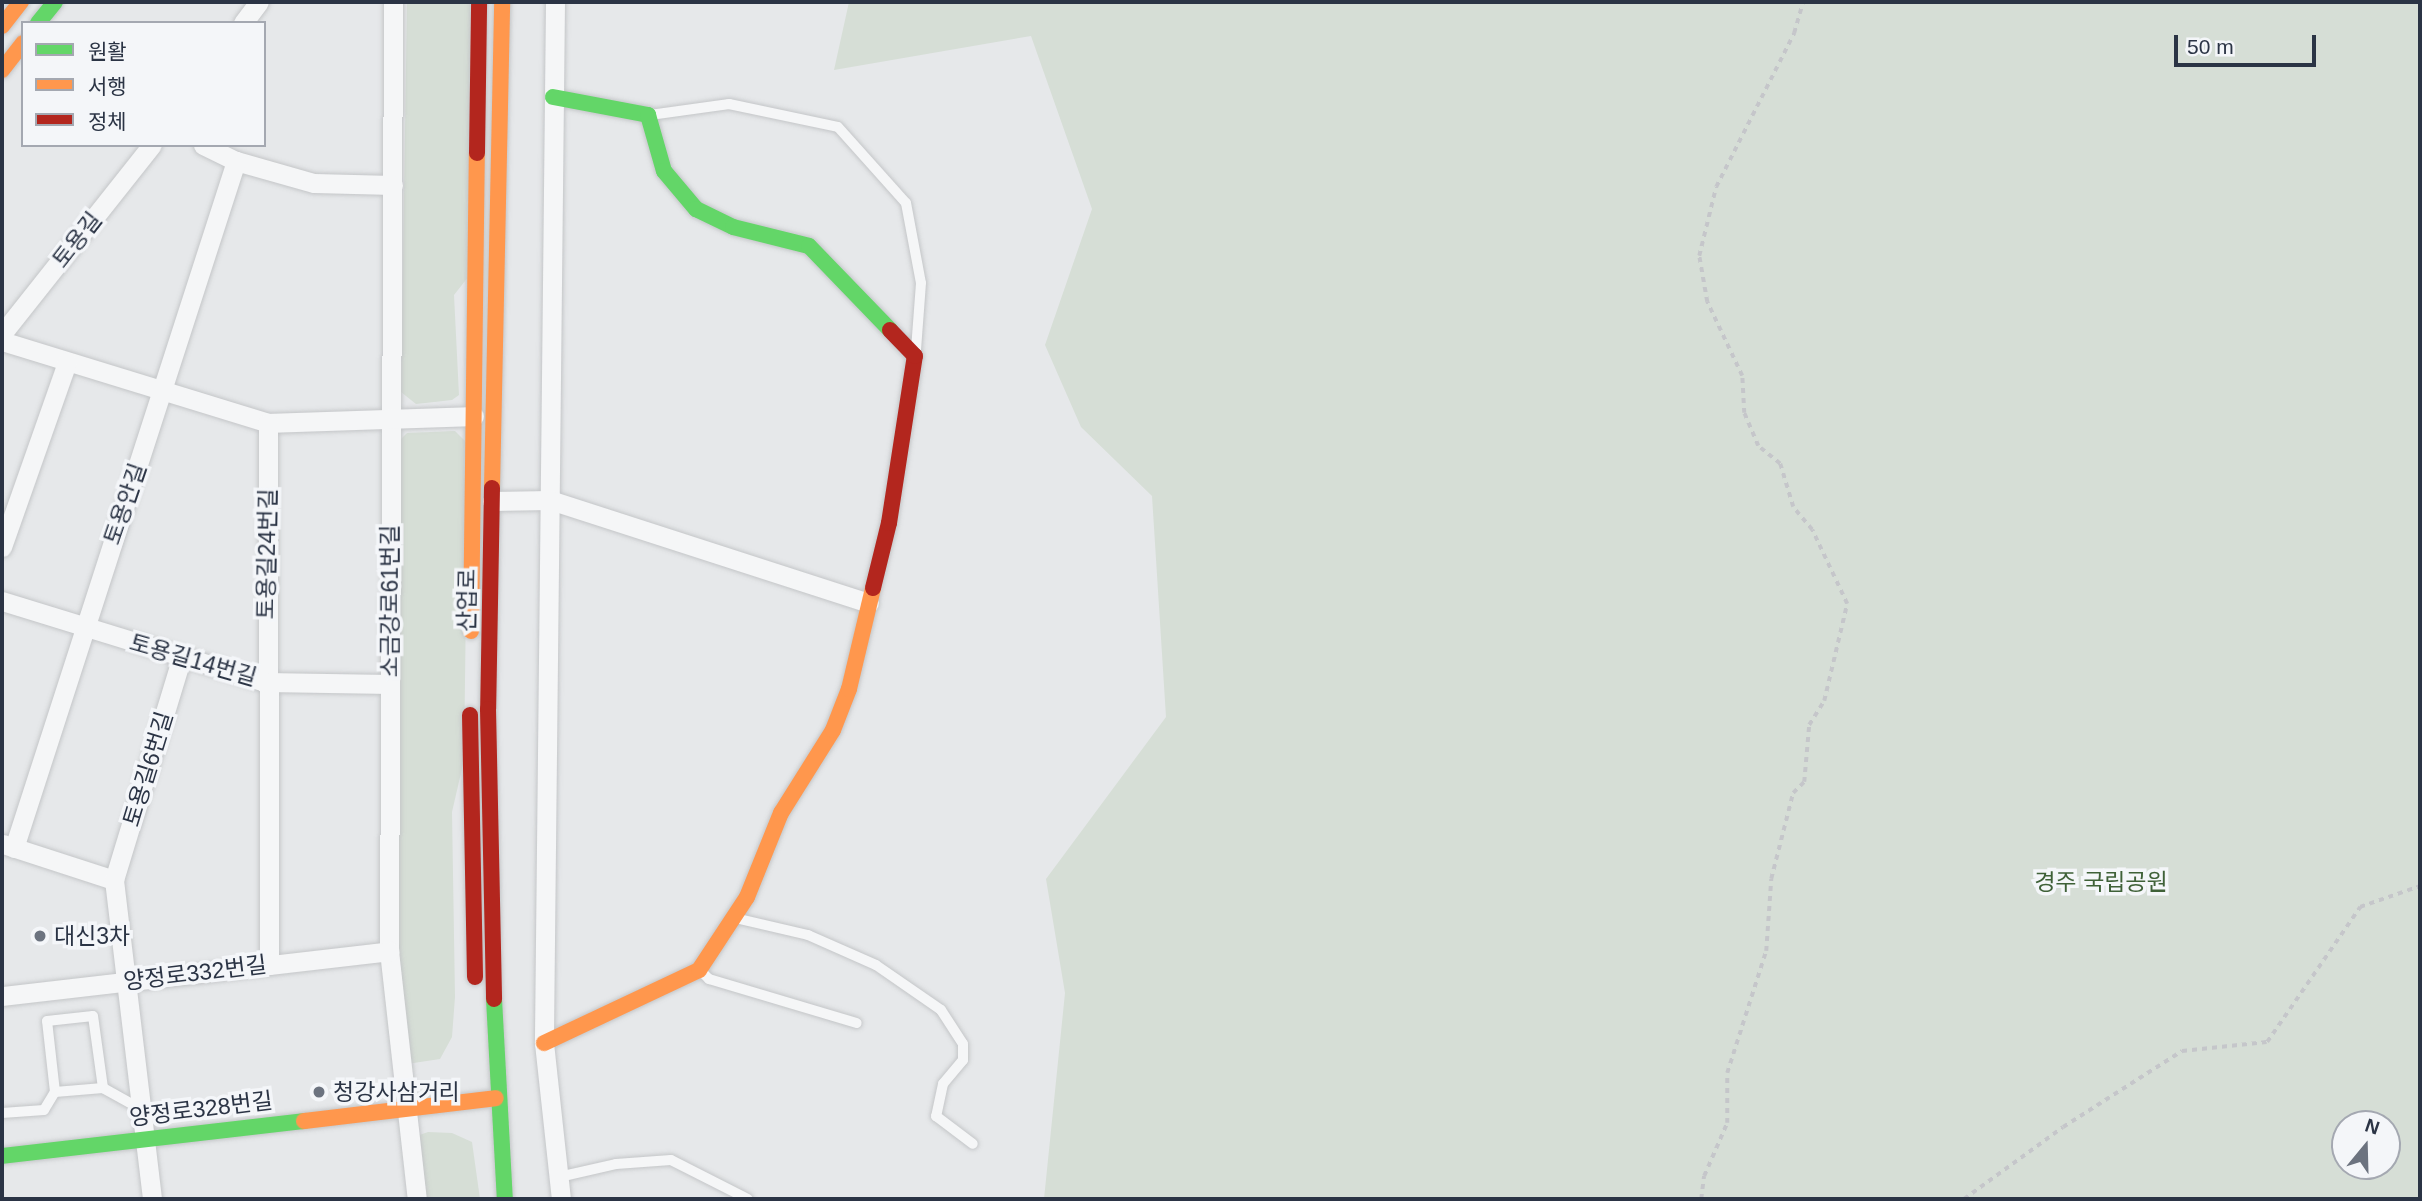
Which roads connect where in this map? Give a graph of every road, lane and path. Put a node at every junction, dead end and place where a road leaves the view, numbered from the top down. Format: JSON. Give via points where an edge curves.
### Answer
{"nodes":[{"id":1,"x":21,"y":2,"type":"edge"},
{"id":2,"x":55,"y":2,"type":"edge"},
{"id":3,"x":259,"y":2,"type":"edge"},
{"id":4,"x":393,"y":2,"type":"edge"},
{"id":5,"x":479,"y":2,"type":"edge"},
{"id":6,"x":502,"y":2,"type":"edge"},
{"id":7,"x":555,"y":2,"type":"edge"},
{"id":8,"x":1803,"y":2,"type":"edge"},
{"id":9,"x":40,"y":21,"type":"edge"},
{"id":10,"x":245,"y":21,"type":"edge"},
{"id":11,"x":2,"y":26,"type":"edge"},
{"id":12,"x":21,"y":45,"type":"edge"},
{"id":13,"x":2,"y":69,"type":"edge"},
{"id":14,"x":553,"y":97,"type":"junction"},
{"id":15,"x":648,"y":116,"type":"junction"},
{"id":16,"x":150,"y":147,"type":"edge"},
{"id":17,"x":207,"y":147,"type":"edge"},
{"id":18,"x":236,"y":160,"type":"junction"},
{"id":19,"x":393,"y":185,"type":"junction"},
{"id":20,"x":2,"y":334,"type":"edge"},
{"id":21,"x":2,"y":341,"type":"edge"},
{"id":22,"x":915,"y":356,"type":"junction"},
{"id":23,"x":67,"y":362,"type":"junction"},
{"id":24,"x":163,"y":391,"type":"junction"},
{"id":25,"x":474,"y":416,"type":"junction"},
{"id":26,"x":391,"y":419,"type":"junction"},
{"id":27,"x":268,"y":423,"type":"junction"},
{"id":28,"x":492,"y":500,"type":"junction"},
{"id":29,"x":550,"y":500,"type":"junction"},
{"id":30,"x":2,"y":547,"type":"edge"},
{"id":31,"x":2,"y":601,"type":"edge"},
{"id":32,"x":869,"y":603,"type":"junction"},
{"id":33,"x":83,"y":628,"type":"junction"},
{"id":34,"x":181,"y":659,"type":"junction"},
{"id":35,"x":265,"y":681,"type":"junction"},
{"id":36,"x":390,"y":684,"type":"junction"},
{"id":37,"x":8,"y":846,"type":"edge"},
{"id":38,"x":114,"y":880,"type":"junction"},
{"id":39,"x":2420,"y":886,"type":"edge"},
{"id":40,"x":735,"y":918,"type":"junction"},
{"id":41,"x":388,"y":951,"type":"junction"},
{"id":42,"x":269,"y":965,"type":"junction"},
{"id":43,"x":699,"y":970,"type":"junction"},
{"id":44,"x":128,"y":981,"type":"junction"},
{"id":45,"x":475,"y":988,"type":"dead end"},
{"id":46,"x":2,"y":996,"type":"edge"},
{"id":47,"x":857,"y":1023,"type":"dead end"},
{"id":48,"x":544,"y":1043,"type":"junction"},
{"id":49,"x":103,"y":1088,"type":"junction"},
{"id":50,"x":55,"y":1092,"type":"junction"},
{"id":51,"x":484,"y":1099,"type":"junction"},
{"id":52,"x":406,"y":1106,"type":"junction"},
{"id":53,"x":142,"y":1110,"type":"junction"},
{"id":54,"x":2,"y":1113,"type":"edge"},
{"id":55,"x":145,"y":1140,"type":"junction"},
{"id":56,"x":973,"y":1144,"type":"dead end"},
{"id":57,"x":2,"y":1156,"type":"edge"},
{"id":58,"x":559,"y":1177,"type":"junction"},
{"id":59,"x":152,"y":1199,"type":"edge"},
{"id":60,"x":417,"y":1199,"type":"edge"},
{"id":61,"x":505,"y":1199,"type":"edge"},
{"id":62,"x":561,"y":1199,"type":"edge"},
{"id":63,"x":748,"y":1199,"type":"edge"},
{"id":64,"x":1701,"y":1199,"type":"edge"},
{"id":65,"x":1964,"y":1199,"type":"edge"}],
"edges":[{"from":1,"to":11,"type":"street"},
{"from":2,"to":9,"type":"street"},
{"from":3,"to":10,"type":"street"},
{"from":4,"to":19,"type":"street","name":"소금강로61번길"},
{"from":5,"to":25,"type":"street","name":"산업로"},
{"from":6,"to":28,"type":"street","name":"산업로"},
{"from":7,"to":14,"type":"street"},
{"from":8,"to":64,"type":"path","via":[[1794,33],[1716,187],[1699,256],[1707,302],[1742,376],[1744,413],[1758,446],[1780,464],[1793,507],[1811,530],[1847,604],[1824,701],[1809,725],[1804,782],[1793,793],[1771,879],[1766,951],[1727,1073],[1727,1123],[1704,1176]]},
{"from":12,"to":13,"type":"street"},
{"from":14,"to":15,"type":"street"},
{"from":14,"to":29,"type":"street"},
{"from":15,"to":22,"type":"street","via":[[664,171],[696,209],[733,227],[809,246]]},
{"from":15,"to":22,"type":"lane","via":[[729,104],[838,127],[906,203],[921,283]]},
{"from":16,"to":20,"type":"street","name":"토용길"},
{"from":17,"to":18,"type":"street"},
{"from":18,"to":19,"type":"street","via":[[314,183]]},
{"from":18,"to":24,"type":"street","name":"토용안길"},
{"from":19,"to":26,"type":"street","name":"소금강로61번길"},
{"from":21,"to":23,"type":"street"},
{"from":22,"to":32,"type":"street","via":[[891,510]]},
{"from":23,"to":24,"type":"street"},
{"from":23,"to":30,"type":"street"},
{"from":24,"to":27,"type":"street"},
{"from":24,"to":33,"type":"street","name":"토용안길"},
{"from":25,"to":26,"type":"street"},
{"from":25,"to":45,"type":"street","name":"산업로","via":[[470,877]]},
{"from":26,"to":27,"type":"street"},
{"from":26,"to":36,"type":"street","name":"소금강로61번길"},
{"from":27,"to":35,"type":"street","name":"토용길24번길"},
{"from":28,"to":29,"type":"street"},
{"from":28,"to":51,"type":"street","name":"산업로"},
{"from":29,"to":32,"type":"street"},
{"from":29,"to":48,"type":"street"},
{"from":31,"to":33,"type":"street","name":"토용길14번길"},
{"from":32,"to":40,"type":"street","via":[[849,689],[833,730],[781,813]]},
{"from":33,"to":34,"type":"street","name":"토용길14번길"},
{"from":33,"to":37,"type":"street","name":"토용안길"},
{"from":34,"to":35,"type":"street","name":"토용길14번길"},
{"from":34,"to":38,"type":"street","name":"토용길6번길"},
{"from":35,"to":36,"type":"street","name":"토용길14번길"},
{"from":35,"to":42,"type":"street","name":"토용길24번길"},
{"from":36,"to":41,"type":"street","name":"소금강로61번길"},
{"from":37,"to":38,"type":"street"},
{"from":38,"to":44,"type":"street","name":"토용길6번길"},
{"from":39,"to":65,"type":"path","via":[[2360,907],[2267,1042],[2182,1051],[2063,1127]]},
{"from":40,"to":43,"type":"street"},
{"from":40,"to":56,"type":"lane","via":[[820,940],[876,965],[941,1010],[964,1044],[963,1060],[943,1084],[936,1116]]},
{"from":41,"to":42,"type":"street","name":"양정로332번길"},
{"from":41,"to":52,"type":"street","name":"소금강로61번길"},
{"from":42,"to":44,"type":"street","name":"양정로332번길"},
{"from":43,"to":47,"type":"lane","via":[[709,979]]},
{"from":43,"to":48,"type":"street"},
{"from":44,"to":46,"type":"street","name":"양정로332번길"},
{"from":44,"to":53,"type":"street","name":"토용길6번길"},
{"from":48,"to":58,"type":"street"},
{"from":49,"to":50,"type":"lane"},
{"from":49,"to":50,"type":"lane","via":[[93,1016],[47,1021]]},
{"from":49,"to":53,"type":"lane"},
{"from":50,"to":54,"type":"lane","via":[[44,1110]]},
{"from":51,"to":52,"type":"street","name":"양정로328번길"},
{"from":51,"to":61,"type":"street","name":"산업로"},
{"from":52,"to":55,"type":"street","name":"양정로328번길"},
{"from":52,"to":60,"type":"street","name":"소금강로61번길"},
{"from":53,"to":55,"type":"street","name":"토용길6번길"},
{"from":55,"to":57,"type":"street","name":"양정로328번길"},
{"from":55,"to":59,"type":"street","name":"토용길6번길"},
{"from":58,"to":62,"type":"street"},
{"from":58,"to":63,"type":"lane","via":[[616,1164],[671,1160]]}]}
